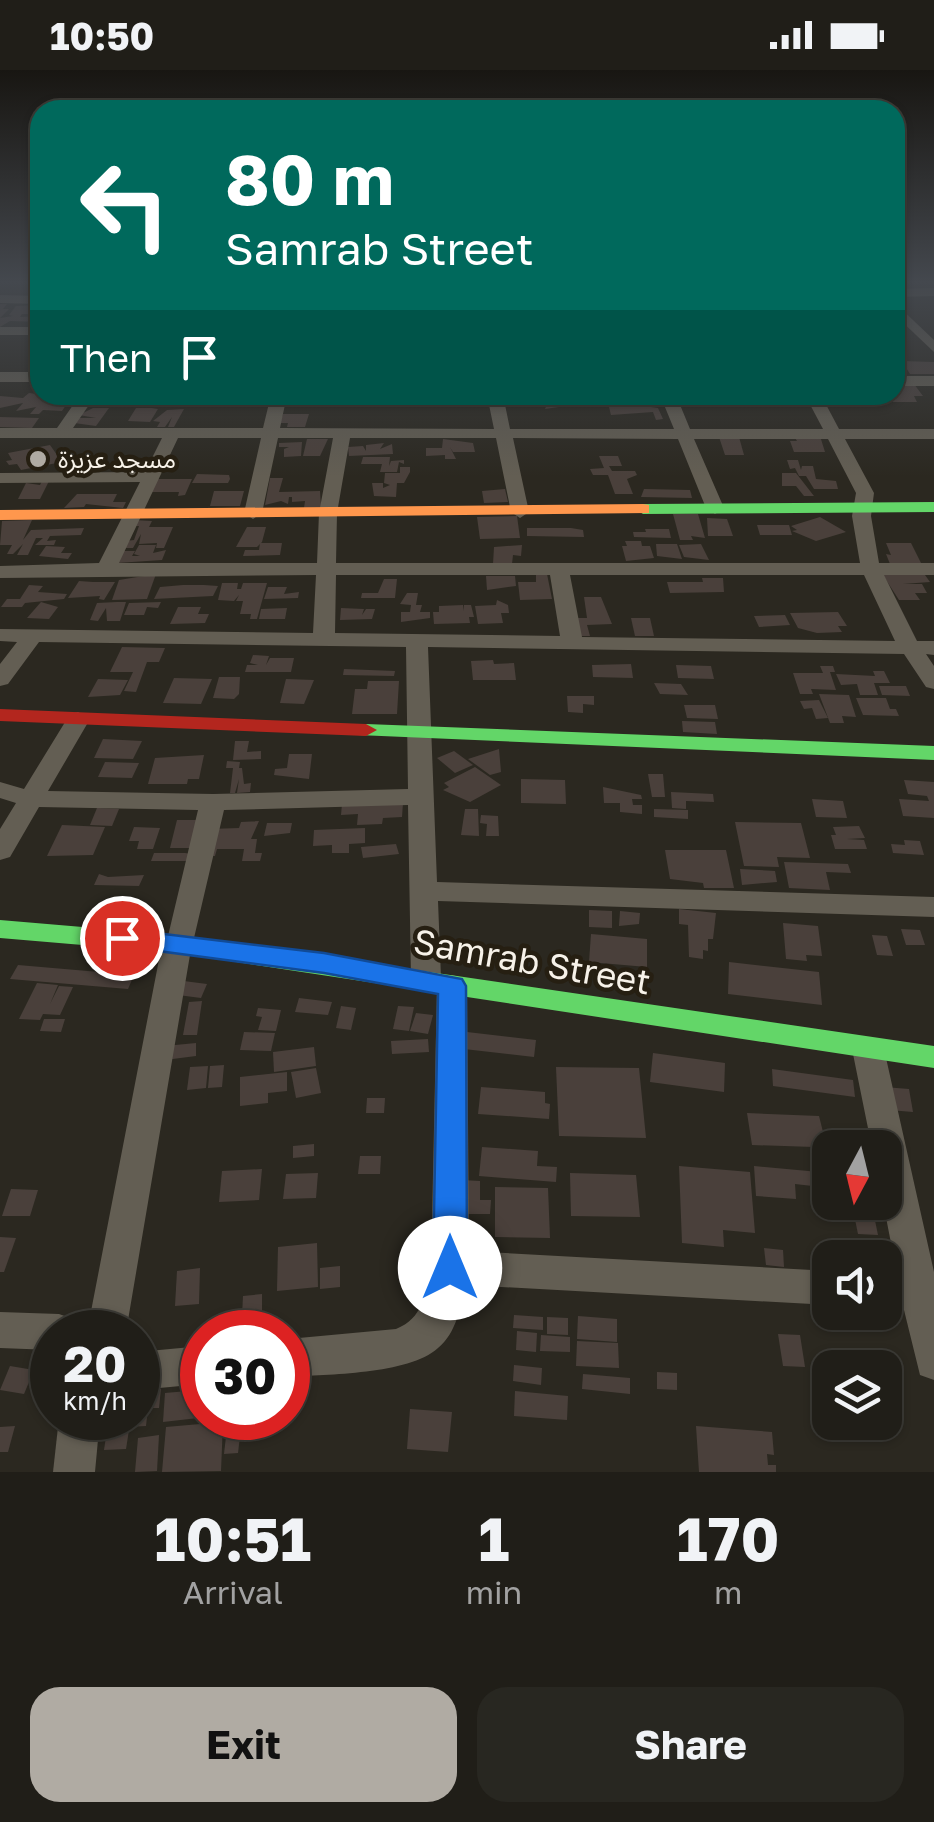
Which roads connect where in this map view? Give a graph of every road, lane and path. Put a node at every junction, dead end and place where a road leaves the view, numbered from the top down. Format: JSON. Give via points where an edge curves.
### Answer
{"nodes":[{"id":1,"x":0,"y":377,"type":"edge"},
{"id":2,"x":30,"y":377,"type":"edge"},
{"id":3,"x":905,"y":381,"type":"edge"},
{"id":4,"x":934,"y":381,"type":"edge"},
{"id":5,"x":81,"y":405,"type":"edge"},
{"id":6,"x":277,"y":405,"type":"edge"},
{"id":7,"x":498,"y":405,"type":"edge"},
{"id":8,"x":672,"y":405,"type":"edge"},
{"id":9,"x":819,"y":405,"type":"edge"},
{"id":10,"x":835,"y":432,"type":"junction"},
{"id":11,"x":62,"y":433,"type":"junction"},
{"id":12,"x":504,"y":433,"type":"junction"},
{"id":13,"x":684,"y":433,"type":"junction"},
{"id":14,"x":172,"y":434,"type":"junction"},
{"id":15,"x":273,"y":434,"type":"junction"},
{"id":16,"x":342,"y":434,"type":"junction"},
{"id":17,"x":934,"y":434,"type":"edge"},
{"id":18,"x":2,"y":435,"type":"edge"},
{"id":19,"x":148,"y":477,"type":"junction"},
{"id":20,"x":0,"y":478,"type":"edge"},
{"id":21,"x":861,"y":507,"type":"junction"},
{"id":22,"x":934,"y":507,"type":"edge"},
{"id":23,"x":715,"y":508,"type":"junction"},
{"id":24,"x":520,"y":512,"type":"junction"},
{"id":25,"x":253,"y":513,"type":"junction"},
{"id":26,"x":328,"y":513,"type":"junction"},
{"id":27,"x":132,"y":514,"type":"junction"},
{"id":28,"x":0,"y":515,"type":"edge"},
{"id":29,"x":328,"y":568,"type":"junction"},
{"id":30,"x":106,"y":569,"type":"junction"},
{"id":31,"x":559,"y":569,"type":"junction"},
{"id":32,"x":871,"y":569,"type":"junction"},
{"id":33,"x":934,"y":569,"type":"edge"},
{"id":34,"x":0,"y":572,"type":"edge"},
{"id":35,"x":0,"y":635,"type":"edge"},
{"id":36,"x":32,"y":636,"type":"junction"},
{"id":37,"x":324,"y":640,"type":"junction"},
{"id":38,"x":417,"y":640,"type":"junction"},
{"id":39,"x":572,"y":643,"type":"junction"},
{"id":40,"x":908,"y":648,"type":"junction"},
{"id":41,"x":934,"y":648,"type":"edge"},
{"id":42,"x":0,"y":680,"type":"edge"},
{"id":43,"x":934,"y":682,"type":"edge"},
{"id":44,"x":0,"y":716,"type":"edge"},
{"id":45,"x":78,"y":719,"type":"junction"},
{"id":46,"x":420,"y":732,"type":"junction"},
{"id":47,"x":934,"y":753,"type":"edge"},
{"id":48,"x":0,"y":790,"type":"edge"},
{"id":49,"x":420,"y":797,"type":"junction"},
{"id":50,"x":31,"y":799,"type":"junction"},
{"id":51,"x":213,"y":802,"type":"junction"},
{"id":52,"x":0,"y":851,"type":"edge"},
{"id":53,"x":426,"y":891,"type":"junction"},
{"id":54,"x":934,"y":906,"type":"edge"},
{"id":55,"x":0,"y":930,"type":"edge"},
{"id":56,"x":178,"y":946,"type":"junction"},
{"id":57,"x":439,"y":982,"type":"junction"},
{"id":58,"x":868,"y":1049,"type":"junction"},
{"id":59,"x":934,"y":1057,"type":"edge"},
{"id":60,"x":450,"y":1268,"type":"junction"},
{"id":61,"x":812,"y":1287,"type":"edge"},
{"id":62,"x":912,"y":1293,"type":"edge"},
{"id":63,"x":110,"y":1310,"type":"edge"},
{"id":64,"x":0,"y":1330,"type":"edge"},
{"id":65,"x":30,"y":1331,"type":"edge"},
{"id":66,"x":310,"y":1356,"type":"edge"},
{"id":67,"x":934,"y":1361,"type":"edge"},
{"id":68,"x":78,"y":1440,"type":"edge"},
{"id":69,"x":74,"y":1472,"type":"edge"}],
"edges":[{"from":1,"to":2,"type":"street"},
{"from":3,"to":4,"type":"street"},
{"from":5,"to":11,"type":"street"},
{"from":6,"to":15,"type":"street"},
{"from":7,"to":12,"type":"street"},
{"from":8,"to":13,"type":"street"},
{"from":9,"to":10,"type":"street"},
{"from":10,"to":13,"type":"street"},
{"from":10,"to":17,"type":"street"},
{"from":10,"to":21,"type":"street","via":[[865,493]]},
{"from":11,"to":14,"type":"street"},
{"from":11,"to":18,"type":"street"},
{"from":12,"to":13,"type":"street"},
{"from":12,"to":16,"type":"street"},
{"from":12,"to":24,"type":"street"},
{"from":13,"to":23,"type":"street"},
{"from":14,"to":15,"type":"street"},
{"from":14,"to":19,"type":"street"},
{"from":15,"to":16,"type":"street"},
{"from":15,"to":25,"type":"street"},
{"from":16,"to":26,"type":"street"},
{"from":19,"to":20,"type":"street"},
{"from":19,"to":27,"type":"street"},
{"from":21,"to":22,"type":"street"},
{"from":21,"to":23,"type":"street"},
{"from":21,"to":32,"type":"street"},
{"from":23,"to":24,"type":"street"},
{"from":24,"to":26,"type":"street"},
{"from":25,"to":26,"type":"street"},
{"from":25,"to":27,"type":"street"},
{"from":26,"to":29,"type":"street"},
{"from":27,"to":28,"type":"street"},
{"from":27,"to":30,"type":"street"},
{"from":29,"to":30,"type":"street"},
{"from":29,"to":31,"type":"street"},
{"from":29,"to":37,"type":"street"},
{"from":30,"to":34,"type":"street"},
{"from":31,"to":32,"type":"street"},
{"from":31,"to":39,"type":"street"},
{"from":32,"to":33,"type":"street"},
{"from":32,"to":40,"type":"street"},
{"from":35,"to":36,"type":"street"},
{"from":36,"to":37,"type":"street"},
{"from":36,"to":42,"type":"street"},
{"from":37,"to":38,"type":"street"},
{"from":38,"to":39,"type":"street"},
{"from":38,"to":46,"type":"street"},
{"from":39,"to":40,"type":"street"},
{"from":40,"to":41,"type":"street"},
{"from":40,"to":43,"type":"street"},
{"from":44,"to":45,"type":"street"},
{"from":45,"to":46,"type":"street"},
{"from":45,"to":50,"type":"street"},
{"from":46,"to":47,"type":"street"},
{"from":46,"to":49,"type":"street"},
{"from":48,"to":50,"type":"street"},
{"from":49,"to":51,"type":"street"},
{"from":49,"to":53,"type":"street"},
{"from":50,"to":51,"type":"street"},
{"from":50,"to":52,"type":"street"},
{"from":51,"to":56,"type":"street"},
{"from":53,"to":54,"type":"street"},
{"from":53,"to":57,"type":"street"},
{"from":55,"to":56,"type":"street","name":"Samrab Street"},
{"from":56,"to":57,"type":"street","name":"Samrab Street"},
{"from":56,"to":63,"type":"street"},
{"from":57,"to":58,"type":"street","name":"Samrab Street"},
{"from":57,"to":60,"type":"street"},
{"from":58,"to":59,"type":"street","name":"Samrab Street"},
{"from":58,"to":62,"type":"street"},
{"from":60,"to":61,"type":"street"},
{"from":60,"to":66,"type":"street","via":[[438,1319],[423,1337],[397,1348]]},
{"from":62,"to":67,"type":"street"},
{"from":64,"to":65,"type":"street"},
{"from":68,"to":69,"type":"street"}]}
